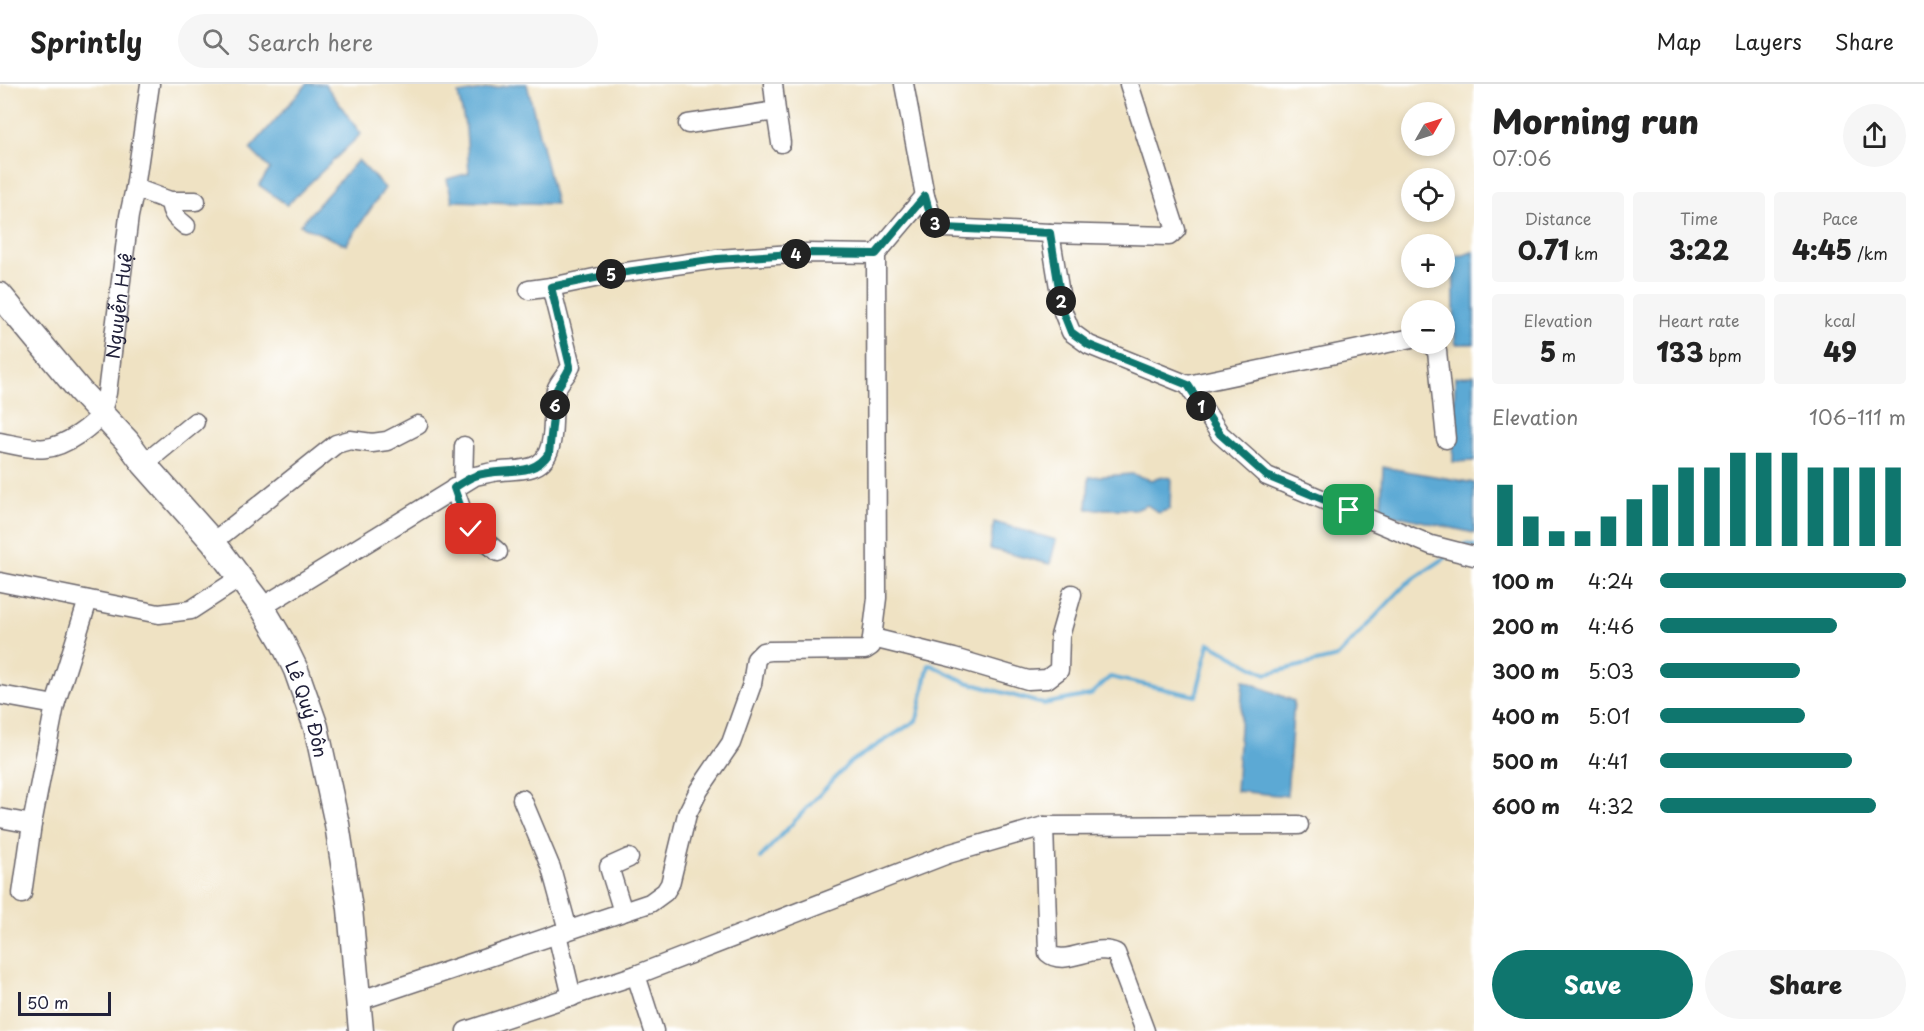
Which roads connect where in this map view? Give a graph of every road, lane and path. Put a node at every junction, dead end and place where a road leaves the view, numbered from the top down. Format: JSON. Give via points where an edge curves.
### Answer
{"nodes":[{"id":1,"x":150,"y":84,"type":"edge"},
{"id":2,"x":773,"y":84,"type":"edge"},
{"id":3,"x":904,"y":84,"type":"edge"},
{"id":4,"x":1128,"y":84,"type":"edge"},
{"id":5,"x":776,"y":111,"type":"junction"},
{"id":6,"x":688,"y":124,"type":"dead end"},
{"id":7,"x":781,"y":142,"type":"dead end"},
{"id":8,"x":135,"y":188,"type":"junction"},
{"id":9,"x":925,"y":196,"type":"junction"},
{"id":10,"x":170,"y":201,"type":"junction"},
{"id":11,"x":196,"y":201,"type":"dead end"},
{"id":12,"x":186,"y":226,"type":"dead end"},
{"id":13,"x":1050,"y":233,"type":"junction"},
{"id":14,"x":876,"y":254,"type":"junction"},
{"id":15,"x":551,"y":287,"type":"junction"},
{"id":16,"x":529,"y":290,"type":"dead end"},
{"id":17,"x":0,"y":295,"type":"edge"},
{"id":18,"x":0,"y":320,"type":"edge"},
{"id":19,"x":1401,"y":340,"type":"edge"},
{"id":20,"x":1437,"y":354,"type":"edge"},
{"id":21,"x":1188,"y":385,"type":"junction"},
{"id":22,"x":96,"y":420,"type":"junction"},
{"id":23,"x":195,"y":422,"type":"dead end"},
{"id":24,"x":418,"y":425,"type":"dead end"},
{"id":25,"x":1446,"y":439,"type":"dead end"},
{"id":26,"x":0,"y":442,"type":"edge"},
{"id":27,"x":464,"y":446,"type":"dead end"},
{"id":28,"x":144,"y":464,"type":"junction"},
{"id":29,"x":458,"y":485,"type":"junction"},
{"id":30,"x":213,"y":542,"type":"junction"},
{"id":31,"x":498,"y":552,"type":"dead end"},
{"id":32,"x":1474,"y":556,"type":"edge"},
{"id":33,"x":240,"y":578,"type":"junction"},
{"id":34,"x":0,"y":582,"type":"edge"},
{"id":35,"x":1072,"y":594,"type":"dead end"},
{"id":36,"x":88,"y":600,"type":"junction"},
{"id":37,"x":262,"y":607,"type":"junction"},
{"id":38,"x":873,"y":638,"type":"junction"},
{"id":39,"x":0,"y":695,"type":"edge"},
{"id":40,"x":55,"y":705,"type":"junction"},
{"id":41,"x":522,"y":799,"type":"dead end"},
{"id":42,"x":0,"y":818,"type":"edge"},
{"id":43,"x":32,"y":824,"type":"junction"},
{"id":44,"x":1299,"y":825,"type":"dead end"},
{"id":45,"x":1044,"y":826,"type":"junction"},
{"id":46,"x":629,"y":858,"type":"dead end"},
{"id":47,"x":22,"y":894,"type":"dead end"},
{"id":48,"x":623,"y":912,"type":"junction"},
{"id":49,"x":562,"y":932,"type":"junction"},
{"id":50,"x":636,"y":975,"type":"junction"},
{"id":51,"x":572,"y":997,"type":"junction"},
{"id":52,"x":358,"y":1001,"type":"junction"},
{"id":53,"x":361,"y":1031,"type":"edge"},
{"id":54,"x":466,"y":1031,"type":"edge"},
{"id":55,"x":654,"y":1031,"type":"edge"},
{"id":56,"x":1145,"y":1031,"type":"edge"}],
"edges":[{"from":1,"to":8,"type":"street","name":"Nguyễn Huệ"},
{"from":2,"to":5,"type":"street"},
{"from":3,"to":9,"type":"street"},
{"from":4,"to":13,"type":"street","via":[[1176,230],[1169,236]]},
{"from":5,"to":6,"type":"street"},
{"from":5,"to":7,"type":"street"},
{"from":8,"to":10,"type":"street"},
{"from":8,"to":22,"type":"street","name":"Nguyễn Huệ","via":[[107,393]]},
{"from":9,"to":13,"type":"street","via":[[938,226]]},
{"from":9,"to":14,"type":"street"},
{"from":10,"to":11,"type":"street"},
{"from":10,"to":12,"type":"street","via":[[174,217]]},
{"from":13,"to":21,"type":"street","via":[[1063,312],[1071,332],[1089,345]]},
{"from":14,"to":15,"type":"street","via":[[807,253],[717,259]]},
{"from":14,"to":38,"type":"street","via":[[877,598]]},
{"from":15,"to":16,"type":"street"},
{"from":15,"to":29,"type":"street","via":[[570,366],[556,391],[549,453],[534,467],[475,476]]},
{"from":17,"to":22,"type":"main road","name":"Lê Quý Đôn"},
{"from":18,"to":22,"type":"main road","name":"Lê Quý Đôn"},
{"from":19,"to":21,"type":"street"},
{"from":20,"to":25,"type":"street"},
{"from":21,"to":32,"type":"street","via":[[1220,434],[1267,476],[1431,545]]},
{"from":22,"to":26,"type":"street","via":[[56,448],[34,449]]},
{"from":22,"to":28,"type":"main road","name":"Lê Quý Đôn","via":[[127,441]]},
{"from":23,"to":28,"type":"street"},
{"from":24,"to":30,"type":"street","via":[[387,441],[336,444]]},
{"from":27,"to":29,"type":"street"},
{"from":28,"to":30,"type":"main road","name":"Lê Quý Đôn"},
{"from":29,"to":31,"type":"street","via":[[466,522]]},
{"from":29,"to":37,"type":"street"},
{"from":30,"to":33,"type":"main road","name":"Lê Quý Đôn"},
{"from":33,"to":36,"type":"street","via":[[191,610],[159,614]]},
{"from":33,"to":37,"type":"main road","name":"Lê Quý Đôn"},
{"from":34,"to":36,"type":"street"},
{"from":35,"to":38,"type":"street","via":[[1060,636],[1059,670],[1047,679],[1028,680]]},
{"from":36,"to":40,"type":"street"},
{"from":37,"to":52,"type":"main road","name":"Lê Quý Đôn","via":[[296,670],[316,727],[350,909]]},
{"from":38,"to":48,"type":"street","via":[[865,650],[770,651],[756,659],[752,684],[731,743],[687,814],[670,884],[650,903]]},
{"from":39,"to":40,"type":"street"},
{"from":40,"to":43,"type":"street"},
{"from":41,"to":49,"type":"street","via":[[551,868]]},
{"from":42,"to":43,"type":"street"},
{"from":43,"to":47,"type":"street"},
{"from":44,"to":45,"type":"street"},
{"from":45,"to":50,"type":"street","via":[[948,854]]},
{"from":45,"to":56,"type":"street","via":[[1048,953],[1061,958],[1098,950],[1116,953]]},
{"from":46,"to":48,"type":"street","via":[[609,867]]},
{"from":48,"to":49,"type":"street"},
{"from":49,"to":51,"type":"street"},
{"from":49,"to":52,"type":"street"},
{"from":50,"to":51,"type":"street"},
{"from":50,"to":55,"type":"street"},
{"from":51,"to":54,"type":"street"},
{"from":52,"to":53,"type":"main road","name":"Lê Quý Đôn"}]}
